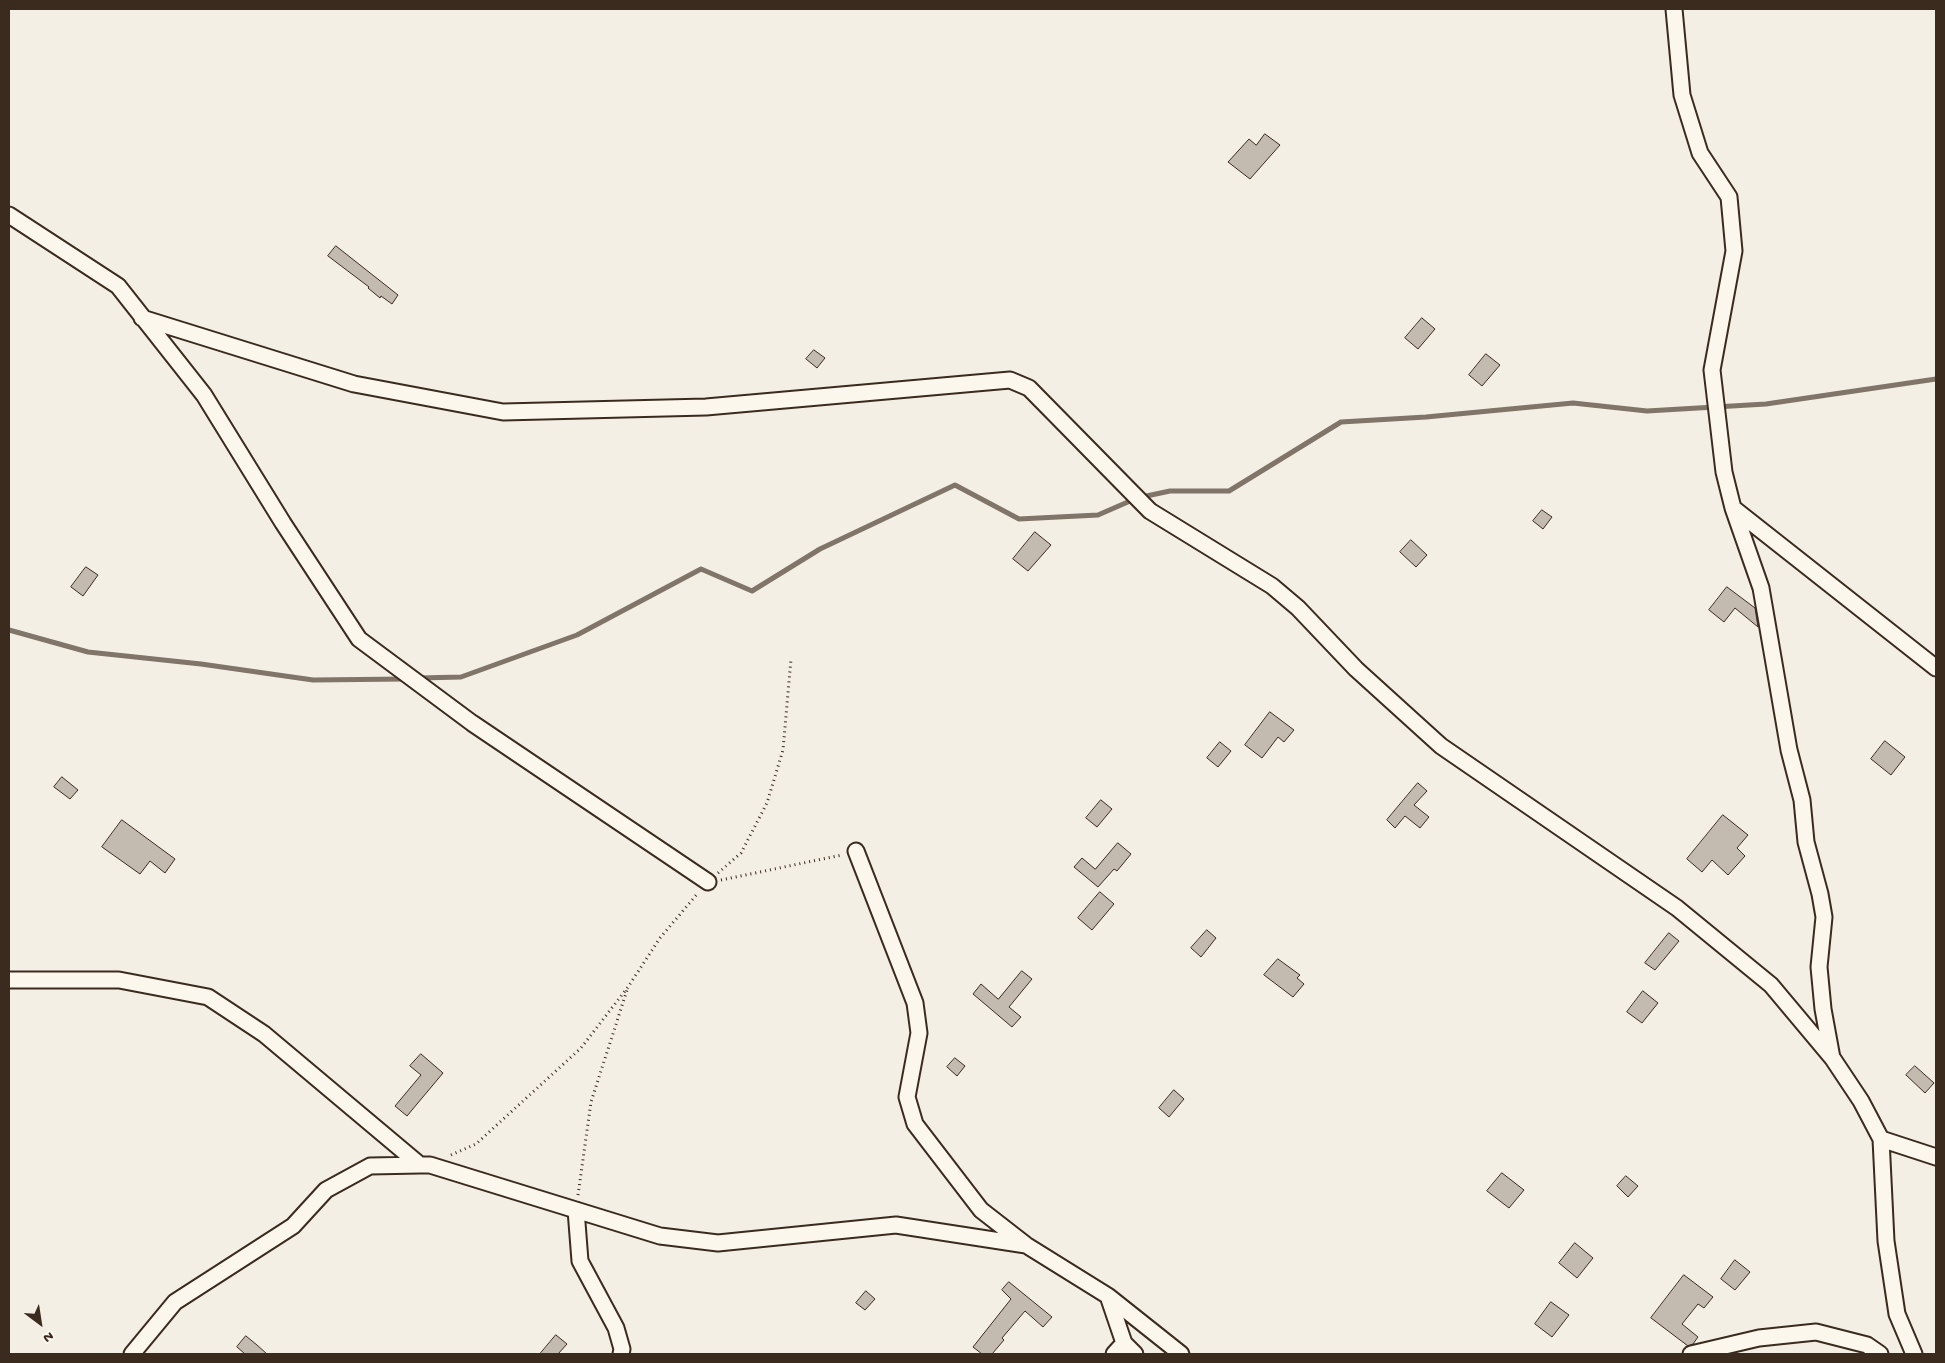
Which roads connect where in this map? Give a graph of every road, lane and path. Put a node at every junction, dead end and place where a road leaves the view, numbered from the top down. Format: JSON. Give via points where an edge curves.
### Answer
{"nodes":[{"id":1,"x":1674,"y":9,"type":"edge"},
{"id":2,"x":9,"y":215,"type":"edge"},
{"id":3,"x":142,"y":318,"type":"junction"},
{"id":4,"x":1732,"y":508,"type":"junction"},
{"id":5,"x":791,"y":659,"type":"dead end"},
{"id":6,"x":1936,"y":668,"type":"edge"},
{"id":7,"x":856,"y":851,"type":"joint"},
{"id":8,"x":708,"y":882,"type":"junction"},
{"id":9,"x":9,"y":980,"type":"edge"},
{"id":10,"x":628,"y":987,"type":"junction"},
{"id":11,"x":1833,"y":1059,"type":"junction"},
{"id":12,"x":1882,"y":1139,"type":"junction"},
{"id":13,"x":1936,"y":1157,"type":"edge"},
{"id":14,"x":425,"y":1165,"type":"junction"},
{"id":15,"x":576,"y":1210,"type":"junction"},
{"id":16,"x":1026,"y":1245,"type":"junction"},
{"id":17,"x":1108,"y":1296,"type":"junction"},
{"id":18,"x":1119,"y":1348,"type":"edge"},
{"id":19,"x":132,"y":1354,"type":"edge"},
{"id":20,"x":621,"y":1354,"type":"edge"},
{"id":21,"x":1135,"y":1354,"type":"edge"},
{"id":22,"x":1181,"y":1354,"type":"edge"},
{"id":23,"x":1692,"y":1354,"type":"edge"},
{"id":24,"x":1880,"y":1354,"type":"edge"},
{"id":25,"x":1914,"y":1354,"type":"edge"}],
"edges":[{"from":1,"to":4,"type":"street","via":[[1682,95],[1700,153],[1729,198],[1734,251],[1712,370],[1724,472]]},
{"from":2,"to":3,"type":"street","via":[[118,286]]},
{"from":3,"to":8,"type":"street","via":[[204,395],[359,639],[472,722]]},
{"from":3,"to":11,"type":"street","via":[[354,384],[503,412],[706,407],[1010,380],[1029,388],[1150,511],[1272,586],[1298,608],[1356,669],[1441,746],[1677,908],[1771,986]]},
{"from":4,"to":6,"type":"street"},
{"from":4,"to":11,"type":"street","via":[[1761,588],[1789,750],[1802,800],[1806,842],[1820,894],[1824,917],[1819,966]]},
{"from":5,"to":8,"type":"path","via":[[783,750],[767,803],[741,853]]},
{"from":7,"to":8,"type":"path"},
{"from":7,"to":16,"type":"street","via":[[915,1003],[919,1033],[908,1097],[915,1124],[981,1210]]},
{"from":8,"to":10,"type":"path","via":[[660,938]]},
{"from":9,"to":14,"type":"street","via":[[119,980],[208,997],[264,1034]]},
{"from":10,"to":14,"type":"path","via":[[581,1048],[476,1144]]},
{"from":10,"to":15,"type":"path","via":[[592,1102]]},
{"from":11,"to":12,"type":"street"},
{"from":12,"to":13,"type":"street"},
{"from":12,"to":25,"type":"street","via":[[1886,1241],[1897,1314]]},
{"from":14,"to":15,"type":"street"},
{"from":14,"to":19,"type":"street","via":[[370,1166],[326,1190],[292,1226],[175,1302]]},
{"from":15,"to":16,"type":"street","via":[[660,1236],[718,1243],[896,1226]]},
{"from":15,"to":20,"type":"street","via":[[580,1260],[616,1328]]},
{"from":16,"to":17,"type":"street"},
{"from":17,"to":18,"type":"street"},
{"from":17,"to":22,"type":"street"},
{"from":18,"to":21,"type":"street"},
{"from":23,"to":24,"type":"street","via":[[1759,1338],[1816,1332],[1867,1345]]}]}
